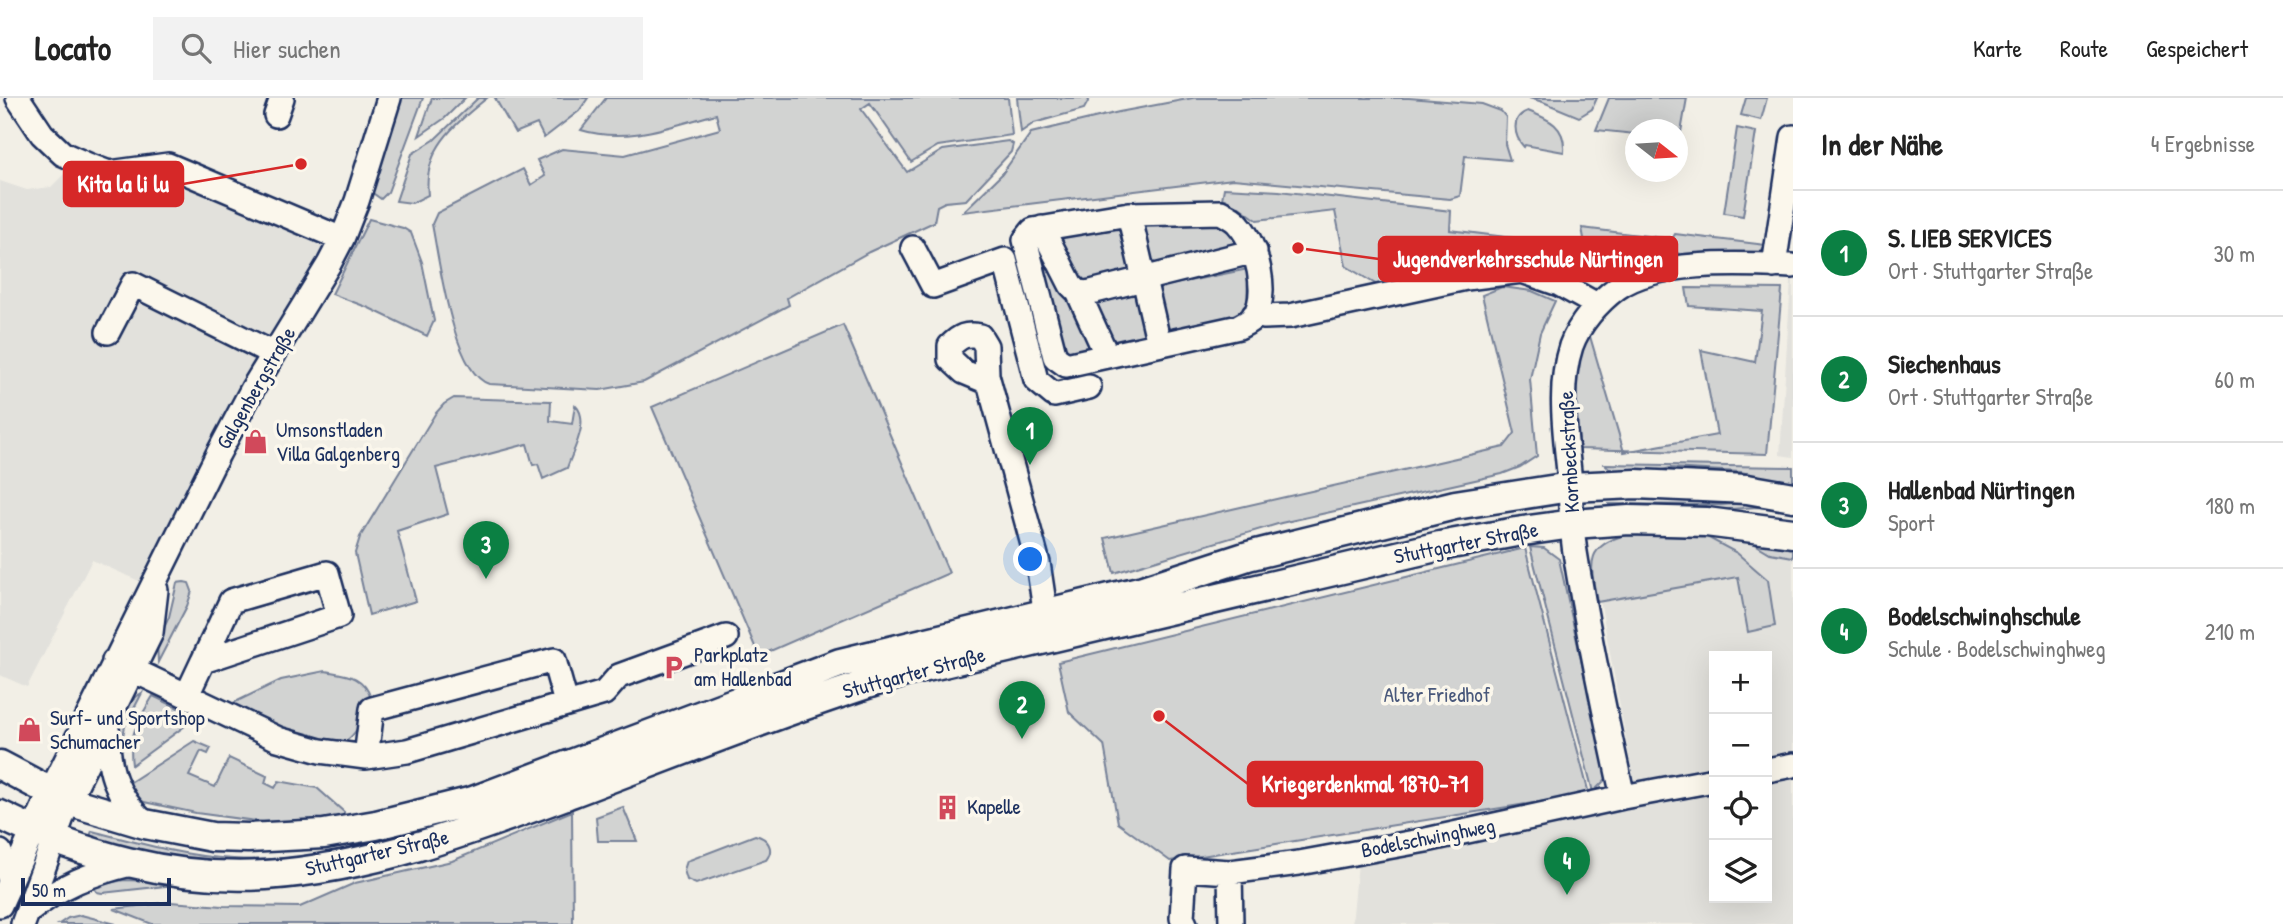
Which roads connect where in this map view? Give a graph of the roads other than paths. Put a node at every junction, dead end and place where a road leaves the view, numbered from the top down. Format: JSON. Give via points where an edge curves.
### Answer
{"nodes":[{"id":1,"x":18,"y":98,"type":"edge"},
{"id":2,"x":389,"y":98,"type":"edge"},
{"id":3,"x":1793,"y":137,"type":"edge"},
{"id":4,"x":1129,"y":214,"type":"junction"},
{"id":5,"x":1042,"y":228,"type":"junction"},
{"id":6,"x":342,"y":239,"type":"junction"},
{"id":7,"x":913,"y":248,"type":"dead end"},
{"id":8,"x":1255,"y":251,"type":"junction"},
{"id":9,"x":1783,"y":266,"type":"edge"},
{"id":10,"x":1144,"y":279,"type":"junction"},
{"id":11,"x":1078,"y":292,"type":"junction"},
{"id":12,"x":1597,"y":305,"type":"junction"},
{"id":13,"x":1259,"y":316,"type":"junction"},
{"id":14,"x":108,"y":332,"type":"dead end"},
{"id":15,"x":1159,"y":344,"type":"junction"},
{"id":16,"x":274,"y":354,"type":"junction"},
{"id":17,"x":1107,"y":356,"type":"junction"},
{"id":18,"x":988,"y":382,"type":"dead end"},
{"id":19,"x":1088,"y":387,"type":"dead end"},
{"id":20,"x":1570,"y":488,"type":"junction"},
{"id":21,"x":1793,"y":496,"type":"edge"},
{"id":22,"x":1573,"y":524,"type":"junction"},
{"id":23,"x":1793,"y":533,"type":"edge"},
{"id":24,"x":1047,"y":625,"type":"junction"},
{"id":25,"x":726,"y":637,"type":"dead end"},
{"id":26,"x":203,"y":661,"type":"junction"},
{"id":27,"x":123,"y":666,"type":"junction"},
{"id":28,"x":187,"y":695,"type":"junction"},
{"id":29,"x":566,"y":703,"type":"junction"},
{"id":30,"x":106,"y":723,"type":"junction"},
{"id":31,"x":366,"y":757,"type":"junction"},
{"id":32,"x":0,"y":765,"type":"edge"},
{"id":33,"x":1793,"y":765,"type":"edge"},
{"id":34,"x":1772,"y":769,"type":"edge"},
{"id":35,"x":1709,"y":781,"type":"edge"},
{"id":36,"x":59,"y":797,"type":"junction"},
{"id":37,"x":1623,"y":797,"type":"junction"},
{"id":38,"x":0,"y":815,"type":"edge"},
{"id":39,"x":145,"y":824,"type":"junction"},
{"id":40,"x":43,"y":835,"type":"junction"},
{"id":41,"x":0,"y":852,"type":"edge"},
{"id":42,"x":134,"y":863,"type":"junction"},
{"id":43,"x":1230,"y":872,"type":"junction"},
{"id":44,"x":10,"y":880,"type":"junction"},
{"id":45,"x":0,"y":905,"type":"edge"},
{"id":46,"x":25,"y":918,"type":"edge"},
{"id":47,"x":1185,"y":924,"type":"edge"},
{"id":48,"x":1231,"y":924,"type":"edge"}],
"edges":[{"from":1,"to":6,"type":"street","via":[[63,155],[109,173],[168,166]]},
{"from":2,"to":6,"type":"street","name":"Galgenbergstraße"},
{"from":3,"to":9,"type":"street"},
{"from":4,"to":5,"type":"street"},
{"from":4,"to":8,"type":"street","via":[[1221,212],[1238,223]]},
{"from":4,"to":10,"type":"street"},
{"from":5,"to":11,"type":"street"},
{"from":5,"to":17,"type":"street","via":[[1033,230],[1025,240],[1055,358],[1066,365]]},
{"from":6,"to":16,"type":"street","name":"Galgenbergstraße"},
{"from":7,"to":19,"type":"street","via":[[933,286],[1005,260],[1036,380],[1054,395]]},
{"from":8,"to":10,"type":"street"},
{"from":8,"to":13,"type":"street"},
{"from":9,"to":12,"type":"street","name":"Kornbeckstraße","via":[[1680,267],[1649,273],[1619,286]]},
{"from":10,"to":11,"type":"street"},
{"from":10,"to":15,"type":"street"},
{"from":11,"to":17,"type":"street"},
{"from":12,"to":13,"type":"street","via":[[1522,271],[1466,278],[1323,311]]},
{"from":12,"to":20,"type":"street","name":"Kornbeckstraße","via":[[1572,344],[1566,370]]},
{"from":13,"to":15,"type":"street","via":[[1239,327]]},
{"from":14,"to":16,"type":"street","via":[[133,284]]},
{"from":15,"to":17,"type":"street"},
{"from":16,"to":27,"type":"street","name":"Galgenbergstraße","via":[[223,443],[157,576],[150,633]]},
{"from":18,"to":24,"type":"street","via":[[1038,563]]},
{"from":20,"to":21,"type":"main road","name":"Stuttgarter Straße","via":[[1694,485]]},
{"from":20,"to":22,"type":"street","name":"Kornbeckstraße"},
{"from":20,"to":24,"type":"main road","name":"Stuttgarter Straße","via":[[1455,506],[1312,539],[1143,590]]},
{"from":22,"to":23,"type":"main road","name":"Stuttgarter Straße","via":[[1706,522]]},
{"from":22,"to":24,"type":"main road","name":"Stuttgarter Straße"},
{"from":22,"to":37,"type":"street","via":[[1589,634]]},
{"from":24,"to":39,"type":"main road","name":"Stuttgarter Straße","via":[[840,663],[518,785],[376,825],[324,834],[248,838],[212,837]]},
{"from":24,"to":42,"type":"main road","name":"Stuttgarter Straße","via":[[832,695],[486,825],[404,850],[317,870],[263,875]]},
{"from":25,"to":29,"type":"street","via":[[619,676],[604,693]]},
{"from":26,"to":26,"type":"street","via":[[231,601],[327,573],[339,617]]},
{"from":26,"to":28,"type":"street"},
{"from":27,"to":28,"type":"street"},
{"from":27,"to":30,"type":"street","name":"Galgenbergstraße"},
{"from":27,"to":36,"type":"street","name":"Galgenbergstraße"},
{"from":28,"to":31,"type":"street","via":[[278,739]]},
{"from":29,"to":31,"type":"street","via":[[407,751]]},
{"from":29,"to":31,"type":"street","via":[[554,660],[431,692],[372,709]]},
{"from":30,"to":36,"type":"street","name":"Galgenbergstraße"},
{"from":30,"to":39,"type":"street","name":"Galgenbergstraße","via":[[107,759],[115,785]]},
{"from":32,"to":36,"type":"main road","name":"Stuttgarter Straße"},
{"from":33,"to":34,"type":"street"},
{"from":35,"to":37,"type":"street","name":"Bodelschwinghweg"},
{"from":36,"to":39,"type":"main road","name":"Stuttgarter Straße"},
{"from":36,"to":40,"type":"street"},
{"from":37,"to":43,"type":"street","name":"Bodelschwinghweg","via":[[1426,840]]},
{"from":38,"to":40,"type":"main road","name":"Stuttgarter Straße"},
{"from":40,"to":42,"type":"main road","name":"Stuttgarter Straße"},
{"from":40,"to":44,"type":"street"},
{"from":40,"to":46,"type":"street"},
{"from":41,"to":44,"type":"street"},
{"from":42,"to":46,"type":"street","via":[[76,880],[46,897]]},
{"from":43,"to":47,"type":"street","name":"Bodelschwinghweg","via":[[1185,869]]},
{"from":43,"to":48,"type":"street"},
{"from":44,"to":45,"type":"street"}]}
